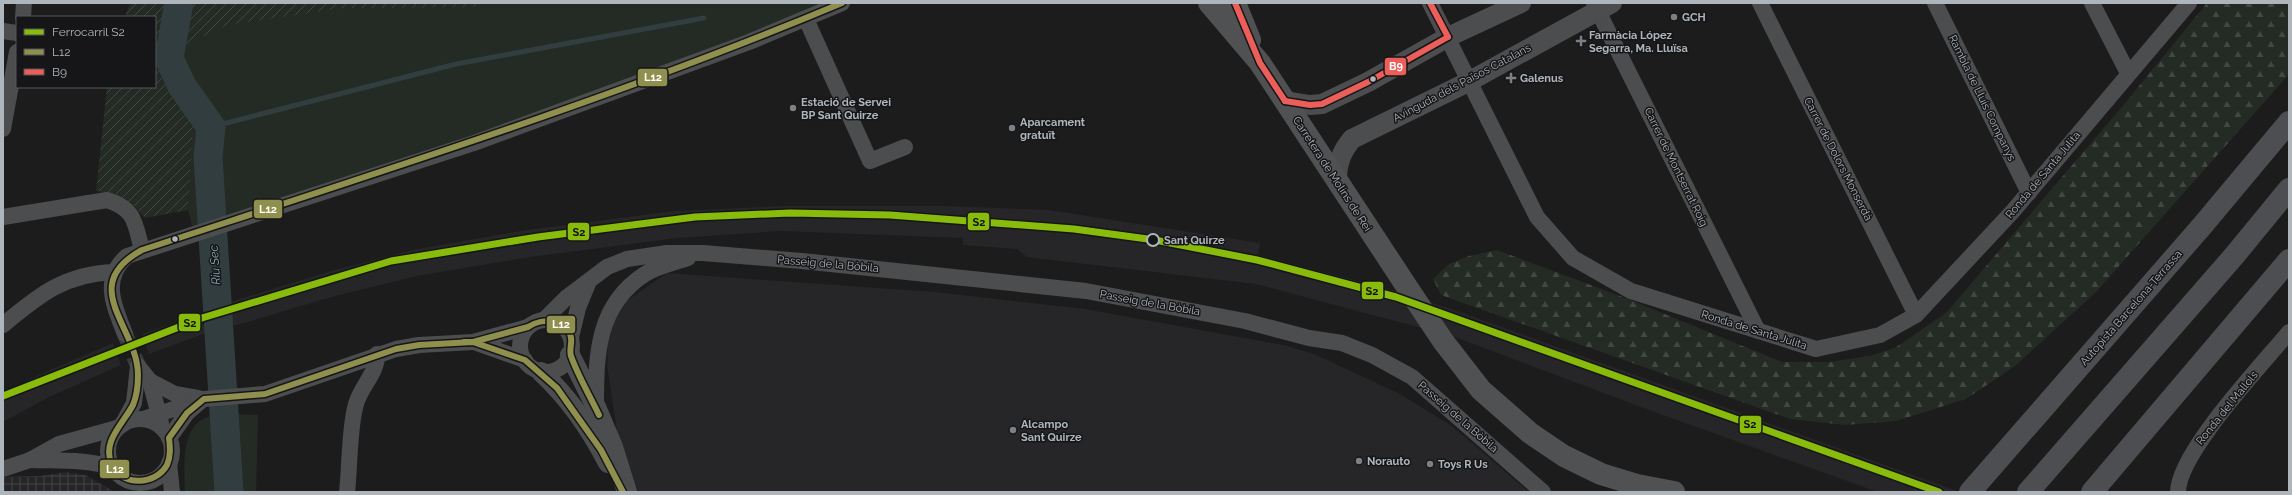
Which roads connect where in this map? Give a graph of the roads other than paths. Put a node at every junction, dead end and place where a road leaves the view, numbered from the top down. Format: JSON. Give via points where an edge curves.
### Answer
{"nodes":[{"id":1,"x":24,"y":3,"type":"edge"},
{"id":2,"x":842,"y":3,"type":"edge"},
{"id":3,"x":1209,"y":3,"type":"edge"},
{"id":4,"x":1235,"y":3,"type":"edge"},
{"id":5,"x":1430,"y":3,"type":"edge"},
{"id":6,"x":1521,"y":3,"type":"edge"},
{"id":7,"x":1760,"y":3,"type":"edge"},
{"id":8,"x":1935,"y":3,"type":"edge"},
{"id":9,"x":2092,"y":3,"type":"edge"},
{"id":10,"x":2189,"y":3,"type":"edge"},
{"id":11,"x":1601,"y":5,"type":"edge"},
{"id":12,"x":23,"y":16,"type":"edge"},
{"id":13,"x":806,"y":19,"type":"junction"},
{"id":14,"x":3,"y":31,"type":"edge"},
{"id":15,"x":16,"y":34,"type":"edge"},
{"id":16,"x":1448,"y":37,"type":"junction"},
{"id":17,"x":16,"y":57,"type":"edge"},
{"id":18,"x":1260,"y":63,"type":"junction"},
{"id":19,"x":2128,"y":73,"type":"junction"},
{"id":20,"x":1468,"y":82,"type":"junction"},
{"id":21,"x":1285,"y":101,"type":"junction"},
{"id":22,"x":2289,"y":122,"type":"edge"},
{"id":23,"x":3,"y":128,"type":"edge"},
{"id":24,"x":905,"y":147,"type":"dead end"},
{"id":25,"x":1337,"y":181,"type":"junction"},
{"id":26,"x":2289,"y":189,"type":"edge"},
{"id":27,"x":2029,"y":193,"type":"junction"},
{"id":28,"x":3,"y":217,"type":"edge"},
{"id":29,"x":142,"y":250,"type":"junction"},
{"id":30,"x":703,"y":254,"type":"junction"},
{"id":31,"x":2289,"y":260,"type":"edge"},
{"id":32,"x":114,"y":272,"type":"junction"},
{"id":33,"x":590,"y":280,"type":"junction"},
{"id":34,"x":1916,"y":315,"type":"junction"},
{"id":35,"x":544,"y":320,"type":"junction"},
{"id":36,"x":3,"y":325,"type":"edge"},
{"id":37,"x":528,"y":327,"type":"junction"},
{"id":38,"x":1758,"y":331,"type":"junction"},
{"id":39,"x":2289,"y":332,"type":"edge"},
{"id":40,"x":125,"y":334,"type":"tunnel mouth"},
{"id":41,"x":474,"y":342,"type":"junction"},
{"id":42,"x":570,"y":346,"type":"junction"},
{"id":43,"x":377,"y":354,"type":"junction"},
{"id":44,"x":525,"y":360,"type":"junction"},
{"id":45,"x":541,"y":372,"type":"junction"},
{"id":46,"x":150,"y":381,"type":"junction"},
{"id":47,"x":207,"y":398,"type":"junction"},
{"id":48,"x":596,"y":407,"type":"junction"},
{"id":49,"x":119,"y":426,"type":"junction"},
{"id":50,"x":163,"y":427,"type":"junction"},
{"id":51,"x":30,"y":460,"type":"junction"},
{"id":52,"x":169,"y":463,"type":"junction"},
{"id":53,"x":112,"y":467,"type":"junction"},
{"id":54,"x":3,"y":469,"type":"edge"},
{"id":55,"x":125,"y":480,"type":"junction"},
{"id":56,"x":1976,"y":486,"type":"edge"},
{"id":57,"x":136,"y":492,"type":"edge"},
{"id":58,"x":172,"y":492,"type":"edge"},
{"id":59,"x":347,"y":492,"type":"edge"},
{"id":60,"x":623,"y":492,"type":"edge"},
{"id":61,"x":627,"y":492,"type":"edge"},
{"id":62,"x":1543,"y":492,"type":"edge"},
{"id":63,"x":1674,"y":492,"type":"edge"},
{"id":64,"x":2028,"y":492,"type":"edge"},
{"id":65,"x":2092,"y":492,"type":"edge"},
{"id":66,"x":2178,"y":492,"type":"edge"}],
"edges":[{"from":1,"to":12,"type":"street"},
{"from":2,"to":13,"type":"street"},
{"from":3,"to":18,"type":"main road"},
{"from":4,"to":18,"type":"main road"},
{"from":5,"to":16,"type":"street","name":"Ronda de Santa Julita"},
{"from":6,"to":16,"type":"street"},
{"from":7,"to":34,"type":"street","name":"Carrer de Dolors Monserdà"},
{"from":8,"to":27,"type":"street","name":"Rambla de Lluís Companys"},
{"from":9,"to":19,"type":"street"},
{"from":10,"to":19,"type":"street","name":"Ronda de Santa Julita"},
{"from":11,"to":20,"type":"street","name":"Avinguda dels Països Catalans"},
{"from":11,"to":38,"type":"street","name":"Carrer de Montserrat Roig"},
{"from":13,"to":24,"type":"street","via":[[870,161]]},
{"from":13,"to":29,"type":"street","via":[[474,143]]},
{"from":14,"to":15,"type":"street"},
{"from":16,"to":20,"type":"street","name":"Ronda de Santa Julita"},
{"from":16,"to":21,"type":"street","via":[[1368,82],[1322,104]]},
{"from":17,"to":23,"type":"street"},
{"from":18,"to":21,"type":"main road","name":"Carretera de Molins de Rei"},
{"from":19,"to":27,"type":"street","name":"Ronda de Santa Julita"},
{"from":20,"to":25,"type":"street","name":"Avinguda dels Països Catalans","via":[[1352,139],[1344,148],[1339,162]]},
{"from":20,"to":38,"type":"street","name":"Ronda de Santa Julita","via":[[1537,217],[1573,258],[1631,291]]},
{"from":21,"to":25,"type":"main road","name":"Carretera de Molins de Rei"},
{"from":22,"to":56,"type":"highway","name":"Autopista Barcelona-Terrassa"},
{"from":25,"to":63,"type":"main road","name":"Carretera de Molins de Rei","via":[[1443,340],[1481,390],[1530,433],[1564,456],[1601,474],[1638,486]]},
{"from":26,"to":64,"type":"highway","via":[[2234,256]]},
{"from":27,"to":34,"type":"street","name":"Ronda de Santa Julita"},
{"from":28,"to":29,"type":"street","via":[[107,200],[121,204],[130,212]]},
{"from":29,"to":32,"type":"street","via":[[127,256]]},
{"from":30,"to":33,"type":"street","name":"Passeig de la Bòbila","via":[[668,253],[627,259],[607,267]]},
{"from":30,"to":48,"type":"street","name":"Passeig de la Bòbila","via":[[645,274],[611,307],[599,337]]},
{"from":30,"to":62,"type":"street","name":"Passeig de la Bòbila","via":[[802,260],[1086,291],[1245,321],[1310,338],[1342,343],[1412,376]]},
{"from":31,"to":65,"type":"highway"},
{"from":32,"to":36,"type":"street","via":[[83,275],[63,282]]},
{"from":32,"to":40,"type":"street","via":[[111,287]]},
{"from":33,"to":35,"type":"street","name":"Passeig de la Bòbila","via":[[566,298]]},
{"from":33,"to":42,"type":"street","name":"Passeig de la Bòbila","via":[[578,308]]},
{"from":34,"to":38,"type":"street","name":"Ronda de Santa Julita","via":[[1880,335],[1816,349]]},
{"from":35,"to":37,"type":"street"},
{"from":35,"to":42,"type":"street","via":[[553,320],[564,327]]},
{"from":37,"to":41,"type":"street"},
{"from":37,"to":44,"type":"street","via":[[520,343]]},
{"from":39,"to":66,"type":"street","name":"Ronda del Mallols","via":[[2196,445],[2181,472]]},
{"from":41,"to":43,"type":"street","via":[[419,345]]},
{"from":41,"to":44,"type":"street"},
{"from":42,"to":45,"type":"street","via":[[566,362],[556,369]]},
{"from":42,"to":48,"type":"street"},
{"from":43,"to":47,"type":"street","via":[[265,394]]},
{"from":43,"to":59,"type":"street","via":[[378,362],[356,404]]},
{"from":44,"to":45,"type":"street"},
{"from":45,"to":60,"type":"street","via":[[579,417],[601,450]]},
{"from":46,"to":47,"type":"street","via":[[175,394]]},
{"from":46,"to":49,"type":"street","via":[[138,366],[134,402]]},
{"from":46,"to":50,"type":"street"},
{"from":47,"to":50,"type":"street"},
{"from":47,"to":50,"type":"street"},
{"from":48,"to":61,"type":"street","via":[[613,447]]},
{"from":49,"to":50,"type":"street","via":[[132,420],[143,419]]},
{"from":49,"to":51,"type":"street","via":[[60,444]]},
{"from":49,"to":53,"type":"street","via":[[108,448],[108,458]]},
{"from":50,"to":52,"type":"street","via":[[171,455]]},
{"from":51,"to":53,"type":"street","via":[[92,461]]},
{"from":51,"to":54,"type":"street"},
{"from":52,"to":55,"type":"street","via":[[164,472],[150,481],[135,483]]},
{"from":52,"to":58,"type":"street"},
{"from":53,"to":55,"type":"street"},
{"from":55,"to":57,"type":"street"}]}
